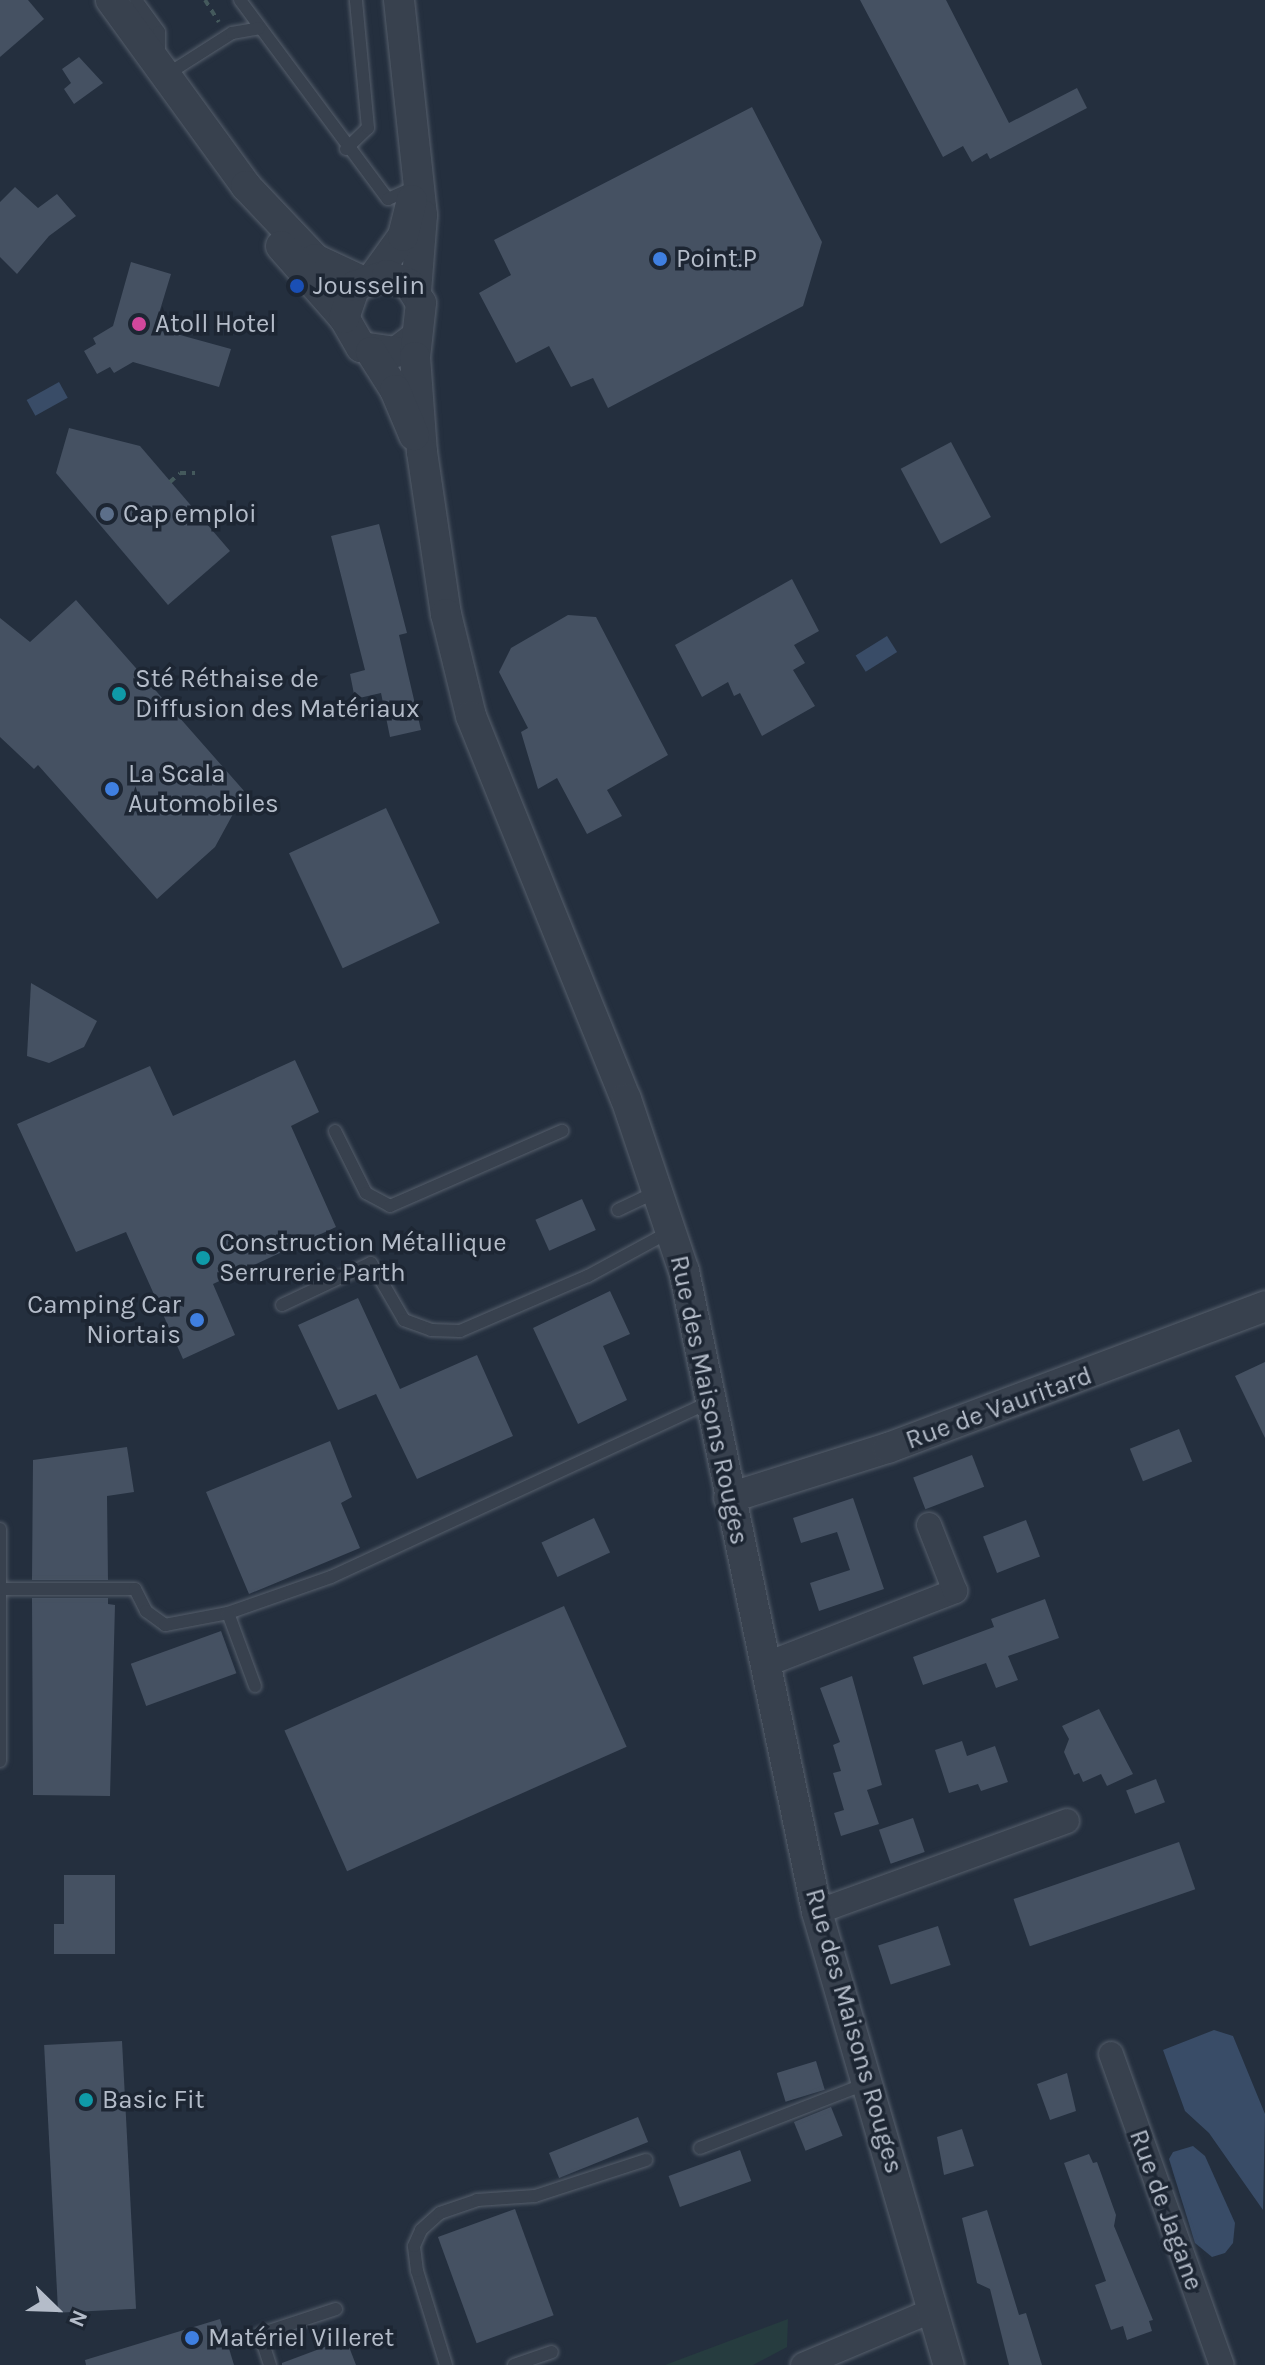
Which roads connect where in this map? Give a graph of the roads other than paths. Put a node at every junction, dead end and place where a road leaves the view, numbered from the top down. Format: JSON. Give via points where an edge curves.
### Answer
{"nodes":[{"id":1,"x":111,"y":0,"type":"edge"},
{"id":2,"x":136,"y":0,"type":"edge"},
{"id":3,"x":240,"y":0,"type":"edge"},
{"id":4,"x":356,"y":0,"type":"edge"},
{"id":5,"x":399,"y":0,"type":"edge"},
{"id":6,"x":259,"y":28,"type":"junction"},
{"id":7,"x":163,"y":71,"type":"junction"},
{"id":8,"x":346,"y":149,"type":"junction"},
{"id":9,"x":246,"y":186,"type":"junction"},
{"id":10,"x":416,"y":187,"type":"junction"},
{"id":11,"x":369,"y":278,"type":"junction"},
{"id":12,"x":416,"y":292,"type":"junction"},
{"id":13,"x":344,"y":318,"type":"junction"},
{"id":14,"x":416,"y":337,"type":"junction"},
{"id":15,"x":371,"y":352,"type":"junction"},
{"id":16,"x":422,"y":452,"type":"junction"},
{"id":17,"x":335,"y":1131,"type":"dead end"},
{"id":18,"x":562,"y":1131,"type":"dead end"},
{"id":19,"x":658,"y":1191,"type":"junction"},
{"id":20,"x":618,"y":1210,"type":"dead end"},
{"id":21,"x":671,"y":1231,"type":"junction"},
{"id":22,"x":282,"y":1305,"type":"dead end"},
{"id":23,"x":1265,"y":1306,"type":"edge"},
{"id":24,"x":712,"y":1401,"type":"junction"},
{"id":25,"x":729,"y":1498,"type":"junction"},
{"id":26,"x":929,"y":1525,"type":"dead end"},
{"id":27,"x":0,"y":1529,"type":"edge"},
{"id":28,"x":2,"y":1589,"type":"edge"},
{"id":29,"x":228,"y":1613,"type":"junction"},
{"id":30,"x":767,"y":1664,"type":"junction"},
{"id":31,"x":255,"y":1686,"type":"dead end"},
{"id":32,"x":0,"y":1761,"type":"edge"},
{"id":33,"x":1067,"y":1821,"type":"dead end"},
{"id":34,"x":817,"y":1912,"type":"junction"},
{"id":35,"x":1111,"y":2054,"type":"dead end"},
{"id":36,"x":868,"y":2083,"type":"junction"},
{"id":37,"x":700,"y":2148,"type":"dead end"},
{"id":38,"x":646,"y":2160,"type":"dead end"},
{"id":39,"x":336,"y":2309,"type":"dead end"},
{"id":40,"x":933,"y":2310,"type":"junction"},
{"id":41,"x":552,"y":2352,"type":"dead end"},
{"id":42,"x":270,"y":2365,"type":"edge"},
{"id":43,"x":446,"y":2365,"type":"edge"},
{"id":44,"x":514,"y":2365,"type":"edge"},
{"id":45,"x":803,"y":2365,"type":"edge"},
{"id":46,"x":949,"y":2365,"type":"edge"},
{"id":47,"x":1222,"y":2365,"type":"edge"}],
"edges":[{"from":1,"to":7,"type":"street"},
{"from":2,"to":7,"type":"lane","via":[[159,32]]},
{"from":3,"to":6,"type":"lane"},
{"from":4,"to":8,"type":"lane","via":[[368,128]]},
{"from":5,"to":10,"type":"street"},
{"from":6,"to":7,"type":"lane","via":[[232,33]]},
{"from":6,"to":8,"type":"lane"},
{"from":7,"to":9,"type":"street"},
{"from":8,"to":10,"type":"lane","via":[[388,199]]},
{"from":9,"to":11,"type":"street","via":[[315,259]]},
{"from":9,"to":13,"type":"street","via":[[264,224]]},
{"from":10,"to":11,"type":"street","via":[[403,236]]},
{"from":10,"to":12,"type":"street","via":[[423,240]]},
{"from":11,"to":12,"type":"street","via":[[399,278]]},
{"from":11,"to":13,"type":"street","via":[[350,294]]},
{"from":12,"to":14,"type":"street","via":[[423,315]]},
{"from":13,"to":15,"type":"street","via":[[352,339]]},
{"from":14,"to":15,"type":"street","via":[[396,352]]},
{"from":14,"to":16,"type":"street","name":"Rue des Maisons Rouges"},
{"from":15,"to":16,"type":"street","name":"Rue des Maisons Rouges","via":[[395,390]]},
{"from":16,"to":19,"type":"street","name":"Rue des Maisons Rouges","via":[[446,614],[471,716]]},
{"from":17,"to":18,"type":"lane","via":[[366,1193],[390,1206]]},
{"from":19,"to":20,"type":"lane"},
{"from":19,"to":21,"type":"street","name":"Rue des Maisons Rouges"},
{"from":21,"to":22,"type":"lane","via":[[588,1276],[460,1331],[431,1330],[404,1320],[371,1263]]},
{"from":21,"to":24,"type":"street","name":"Rue des Maisons Rouges"},
{"from":23,"to":25,"type":"street","name":"Rue de Vauritard","via":[[888,1448]]},
{"from":24,"to":25,"type":"street","name":"Rue des Maisons Rouges"},
{"from":24,"to":29,"type":"lane","via":[[331,1577]]},
{"from":25,"to":30,"type":"street","name":"Rue des Maisons Rouges"},
{"from":26,"to":30,"type":"street","via":[[955,1591]]},
{"from":27,"to":28,"type":"lane"},
{"from":28,"to":29,"type":"lane","via":[[135,1589],[146,1611],[165,1625]]},
{"from":28,"to":32,"type":"lane"},
{"from":29,"to":31,"type":"lane"},
{"from":30,"to":34,"type":"street","name":"Rue des Maisons Rouges"},
{"from":33,"to":34,"type":"street"},
{"from":34,"to":36,"type":"street","name":"Rue des Maisons Rouges"},
{"from":35,"to":47,"type":"street","name":"Rue de Jagane"},
{"from":36,"to":37,"type":"lane"},
{"from":36,"to":40,"type":"street","name":"Rue des Maisons Rouges"},
{"from":38,"to":43,"type":"lane","via":[[535,2196],[477,2200],[440,2213],[421,2230],[414,2246],[417,2271]]},
{"from":39,"to":42,"type":"lane","via":[[260,2334]]},
{"from":40,"to":45,"type":"street"},
{"from":40,"to":46,"type":"street","name":"Rue des Maisons Rouges"},
{"from":41,"to":44,"type":"lane"}]}
